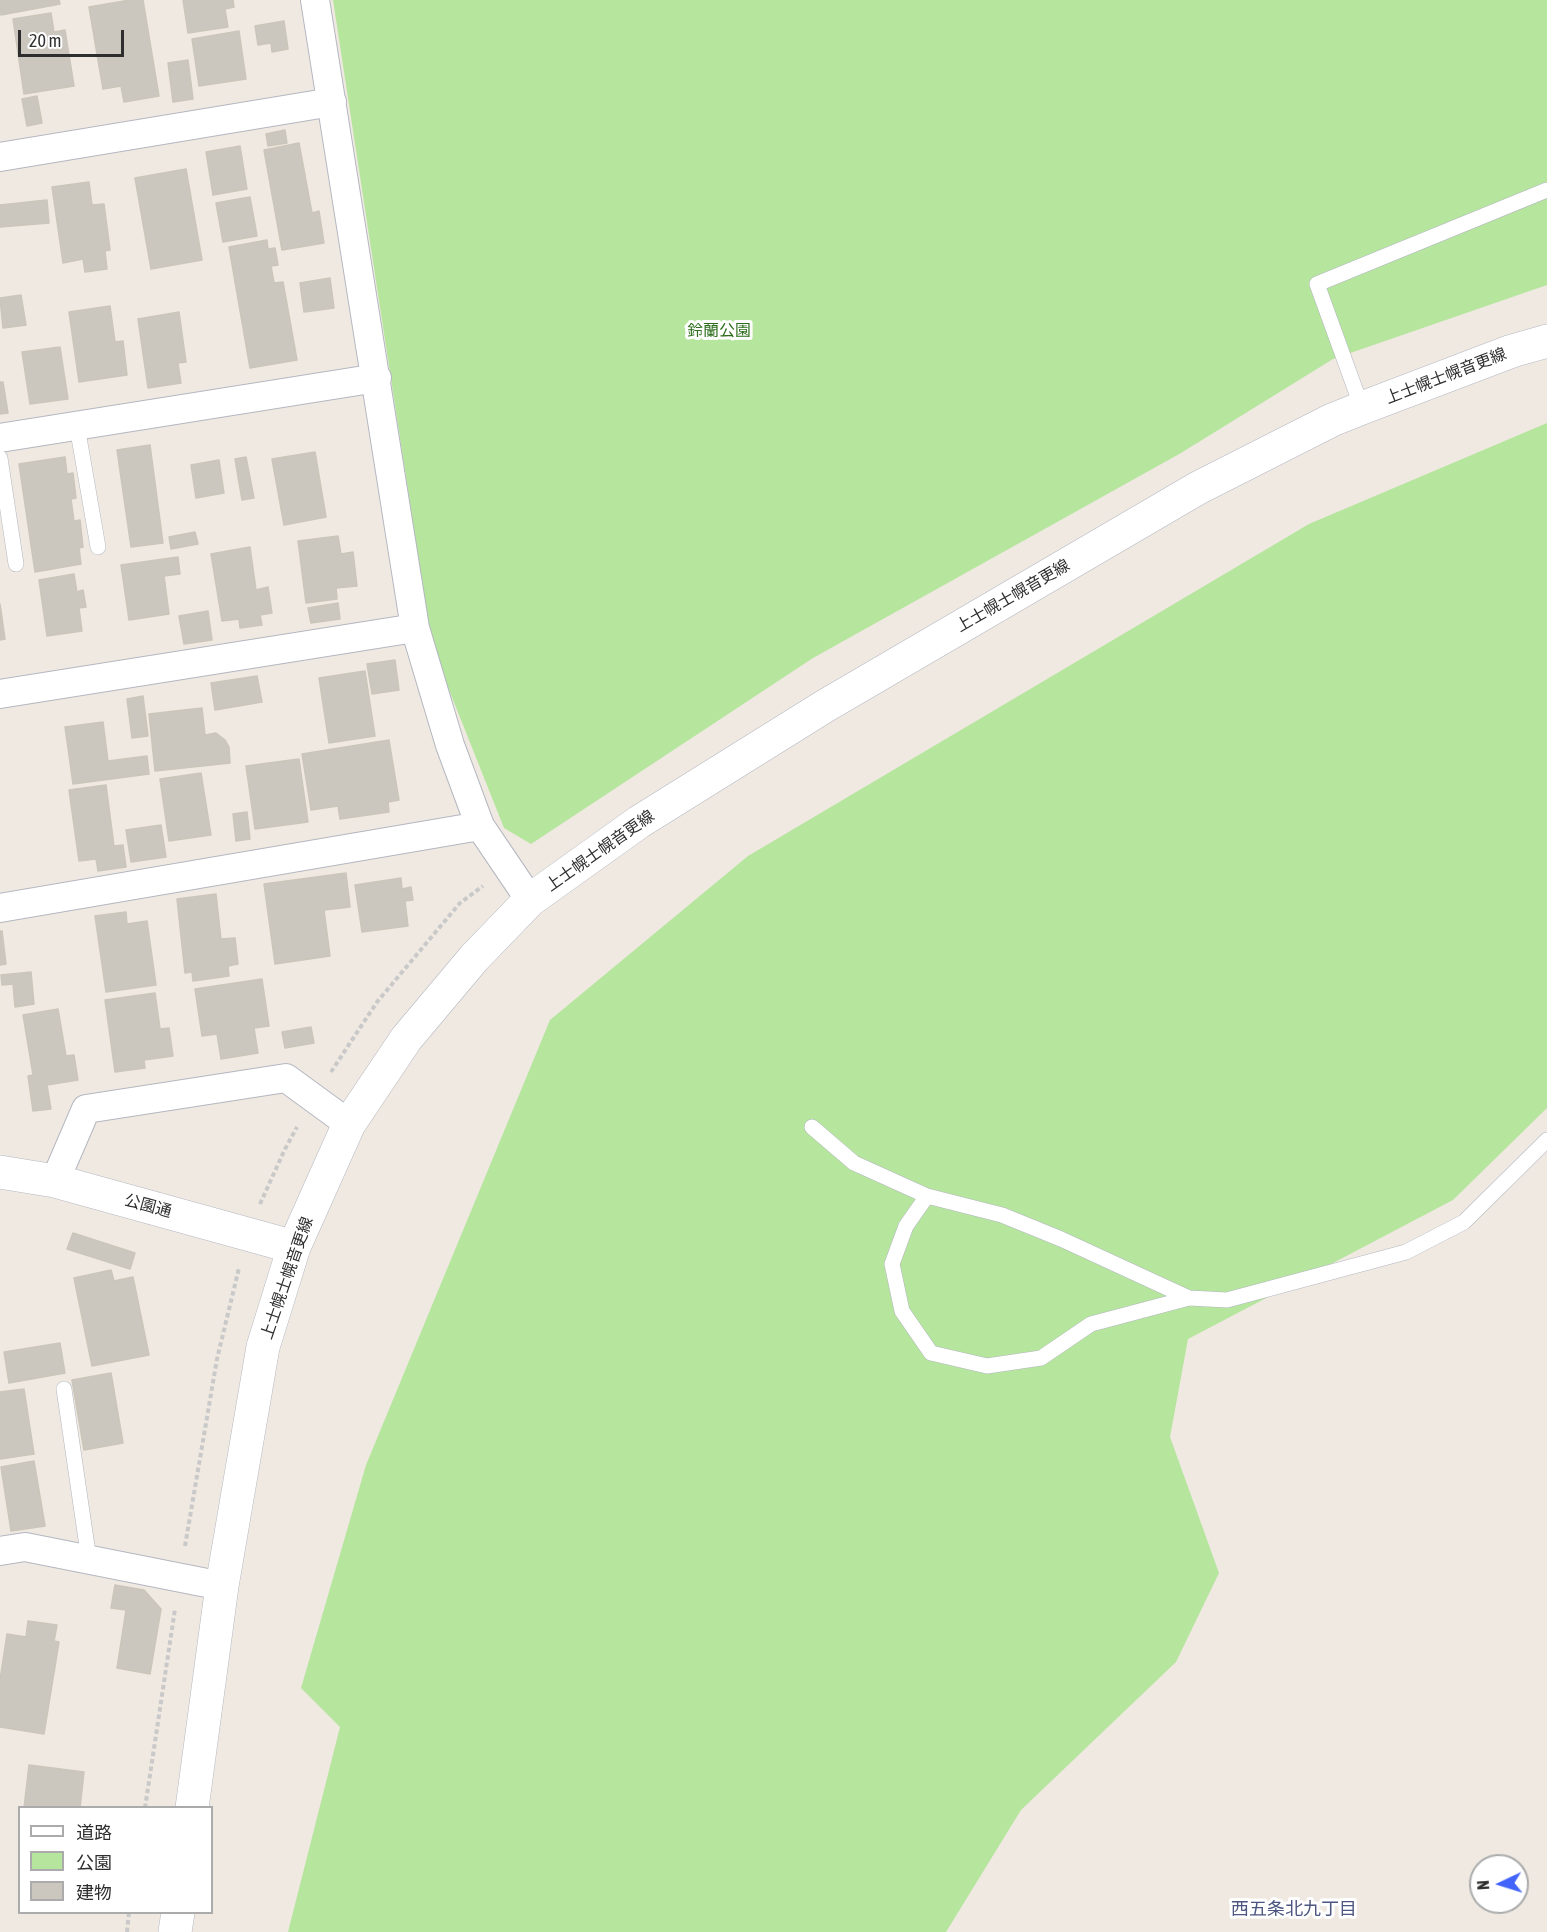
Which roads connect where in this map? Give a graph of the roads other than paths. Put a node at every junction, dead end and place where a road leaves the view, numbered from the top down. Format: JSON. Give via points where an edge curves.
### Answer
{"nodes":[{"id":1,"x":315,"y":0,"type":"edge"},
{"id":2,"x":332,"y":102,"type":"junction"},
{"id":3,"x":0,"y":157,"type":"edge"},
{"id":4,"x":1547,"y":190,"type":"edge"},
{"id":5,"x":1547,"y":341,"type":"edge"},
{"id":6,"x":377,"y":378,"type":"junction"},
{"id":7,"x":1362,"y":408,"type":"junction"},
{"id":8,"x":77,"y":426,"type":"junction"},
{"id":9,"x":0,"y":438,"type":"edge"},
{"id":10,"x":0,"y":459,"type":"edge"},
{"id":11,"x":98,"y":547,"type":"dead end"},
{"id":12,"x":16,"y":564,"type":"dead end"},
{"id":13,"x":415,"y":628,"type":"junction"},
{"id":14,"x":0,"y":694,"type":"edge"},
{"id":15,"x":480,"y":826,"type":"junction"},
{"id":16,"x":530,"y":900,"type":"junction"},
{"id":17,"x":0,"y":909,"type":"edge"},
{"id":18,"x":349,"y":1124,"type":"junction"},
{"id":19,"x":812,"y":1126,"type":"dead end"},
{"id":20,"x":1547,"y":1140,"type":"edge"},
{"id":21,"x":0,"y":1172,"type":"edge"},
{"id":22,"x":55,"y":1181,"type":"junction"},
{"id":23,"x":927,"y":1196,"type":"junction"},
{"id":24,"x":294,"y":1247,"type":"junction"},
{"id":25,"x":1189,"y":1298,"type":"junction"},
{"id":26,"x":64,"y":1389,"type":"dead end"},
{"id":27,"x":0,"y":1551,"type":"edge"},
{"id":28,"x":89,"y":1560,"type":"junction"},
{"id":29,"x":222,"y":1586,"type":"junction"},
{"id":30,"x":192,"y":1806,"type":"edge"},
{"id":31,"x":178,"y":1914,"type":"edge"},
{"id":32,"x":175,"y":1932,"type":"edge"}],
"edges":[{"from":1,"to":2,"type":"street"},
{"from":2,"to":3,"type":"street"},
{"from":2,"to":6,"type":"street"},
{"from":4,"to":7,"type":"lane","via":[[1317,284]]},
{"from":5,"to":7,"type":"main road","name":"上士幌士幌音更線"},
{"from":6,"to":8,"type":"street"},
{"from":6,"to":13,"type":"street"},
{"from":7,"to":16,"type":"main road","name":"上士幌士幌音更線","via":[[1198,488],[825,706],[639,822]]},
{"from":8,"to":9,"type":"street"},
{"from":8,"to":11,"type":"lane"},
{"from":10,"to":12,"type":"lane"},
{"from":13,"to":14,"type":"street"},
{"from":13,"to":15,"type":"street","via":[[450,745]]},
{"from":15,"to":16,"type":"street"},
{"from":15,"to":17,"type":"street"},
{"from":16,"to":18,"type":"main road","name":"上士幌士幌音更線","via":[[474,958],[406,1039]]},
{"from":18,"to":22,"type":"street","via":[[286,1078],[86,1109]]},
{"from":18,"to":24,"type":"main road","name":"上士幌士幌音更線"},
{"from":19,"to":23,"type":"lane","via":[[854,1163]]},
{"from":20,"to":25,"type":"lane","via":[[1464,1222],[1406,1252],[1227,1300]]},
{"from":21,"to":22,"type":"main road","name":"公園通"},
{"from":22,"to":24,"type":"main road","name":"公園通"},
{"from":23,"to":25,"type":"lane","via":[[1002,1215]]},
{"from":23,"to":25,"type":"lane","via":[[906,1226],[892,1263],[902,1311],[931,1353],[987,1366],[1041,1358],[1091,1324]]},
{"from":24,"to":29,"type":"main road","name":"上士幌士幌音更線","via":[[263,1347]]},
{"from":26,"to":28,"type":"lane"},
{"from":27,"to":28,"type":"street","via":[[25,1547]]},
{"from":28,"to":29,"type":"street"},
{"from":29,"to":30,"type":"main road","name":"上士幌士幌音更線"},
{"from":31,"to":32,"type":"main road"}]}
